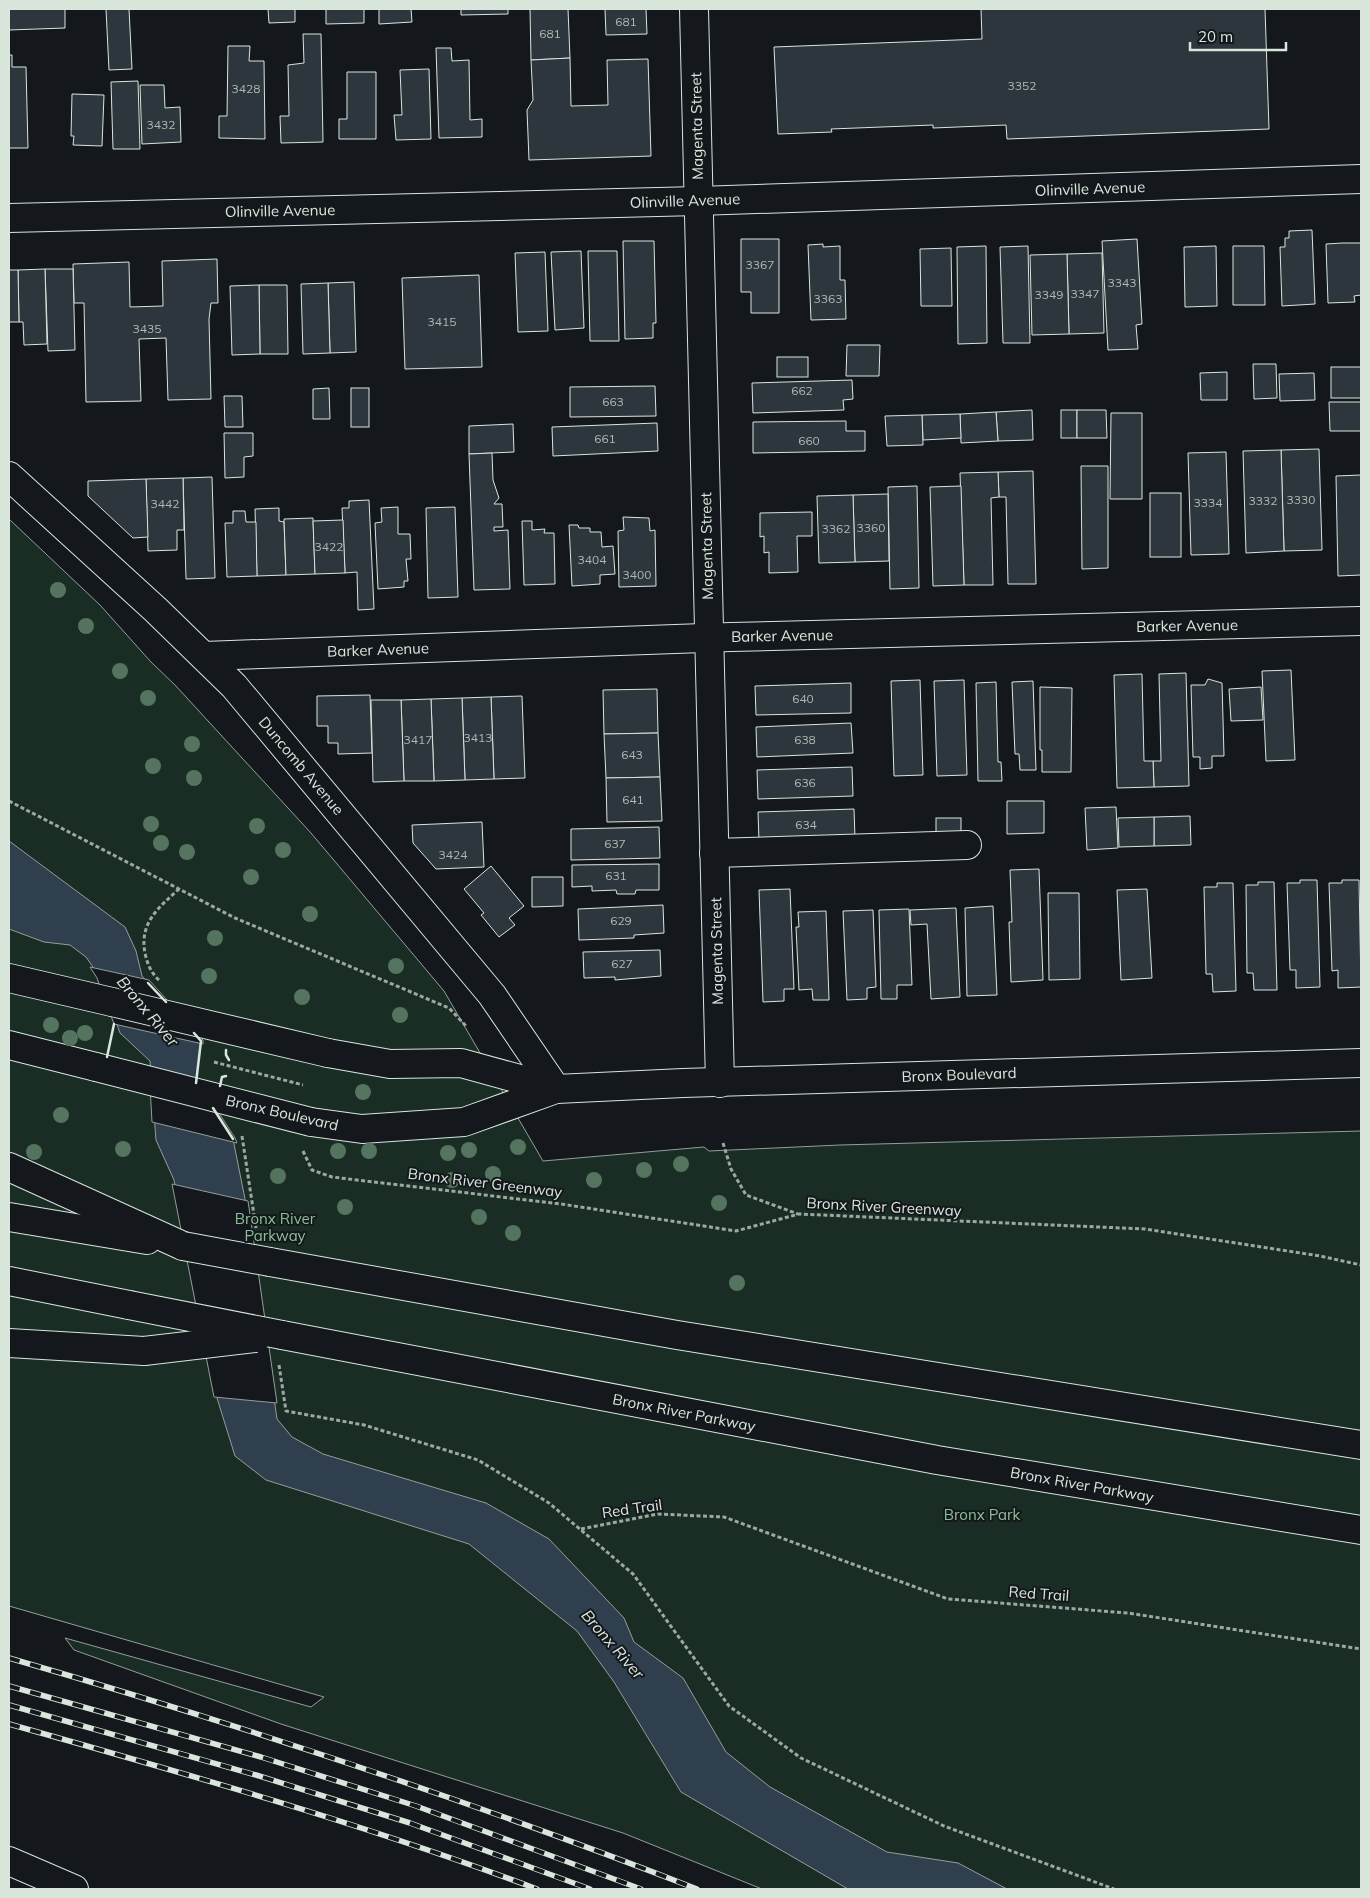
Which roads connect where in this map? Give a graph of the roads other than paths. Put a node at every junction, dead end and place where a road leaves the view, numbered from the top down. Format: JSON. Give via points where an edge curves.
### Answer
{"nodes":[{"id":1,"x":694,"y":9,"type":"edge"},
{"id":2,"x":1361,"y":179,"type":"edge"},
{"id":3,"x":698,"y":201,"type":"junction"},
{"id":4,"x":9,"y":218,"type":"edge"},
{"id":5,"x":9,"y":476,"type":"edge"},
{"id":6,"x":1361,"y":621,"type":"edge"},
{"id":7,"x":709,"y":638,"type":"junction"},
{"id":8,"x":204,"y":656,"type":"junction"},
{"id":9,"x":967,"y":845,"type":"dead end"},
{"id":10,"x":714,"y":854,"type":"junction"},
{"id":11,"x":9,"y":978,"type":"edge"},
{"id":12,"x":9,"y":1045,"type":"edge"},
{"id":13,"x":1361,"y":1063,"type":"edge"},
{"id":14,"x":720,"y":1082,"type":"junction"},
{"id":15,"x":556,"y":1089,"type":"junction"},
{"id":16,"x":9,"y":1167,"type":"edge"},
{"id":17,"x":9,"y":1217,"type":"edge"},
{"id":18,"x":182,"y":1246,"type":"junction"},
{"id":19,"x":9,"y":1280,"type":"edge"},
{"id":20,"x":282,"y":1335,"type":"junction"},
{"id":21,"x":9,"y":1343,"type":"edge"},
{"id":22,"x":1361,"y":1445,"type":"edge"},
{"id":23,"x":1361,"y":1530,"type":"edge"},
{"id":24,"x":9,"y":1861,"type":"edge"},
{"id":25,"x":74,"y":1889,"type":"edge"}],
"edges":[{"from":1,"to":3,"type":"main road","name":"Magenta Street"},
{"from":2,"to":3,"type":"main road","name":"Olinville Avenue"},
{"from":3,"to":4,"type":"main road","name":"Olinville Avenue"},
{"from":3,"to":7,"type":"main road","name":"Magenta Street"},
{"from":5,"to":8,"type":"main road","name":"Duncomb Avenue"},
{"from":6,"to":7,"type":"main road","name":"Barker Avenue"},
{"from":7,"to":8,"type":"main road","name":"Barker Avenue"},
{"from":7,"to":10,"type":"main road","name":"Magenta Street"},
{"from":8,"to":15,"type":"main road","name":"Duncomb Avenue","via":[[262,719],[492,995]]},
{"from":9,"to":10,"type":"main road"},
{"from":10,"to":14,"type":"main road","name":"Magenta Street"},
{"from":11,"to":15,"type":"main road","name":"Bronx Boulevard","bridge":true,"via":[[328,1052],[390,1064],[461,1063]]},
{"from":12,"to":15,"type":"main road","name":"Bronx Boulevard","bridge":true,"via":[[311,1122],[362,1129],[464,1122]]},
{"from":13,"to":14,"type":"main road","name":"Bronx Boulevard"},
{"from":14,"to":15,"type":"main road","name":"Bronx Boulevard"},
{"from":16,"to":18,"type":"main road"},
{"from":17,"to":18,"type":"main road"},
{"from":18,"to":22,"type":"main road","bridge":true,"via":[[677,1335]]},
{"from":19,"to":20,"type":"main road","name":"Bronx River Parkway","bridge":true},
{"from":20,"to":21,"type":"main road","bridge":true,"via":[[144,1351]]},
{"from":20,"to":23,"type":"main road","name":"Bronx River Parkway","via":[[908,1455]]},
{"from":24,"to":25,"type":"main road"}]}
